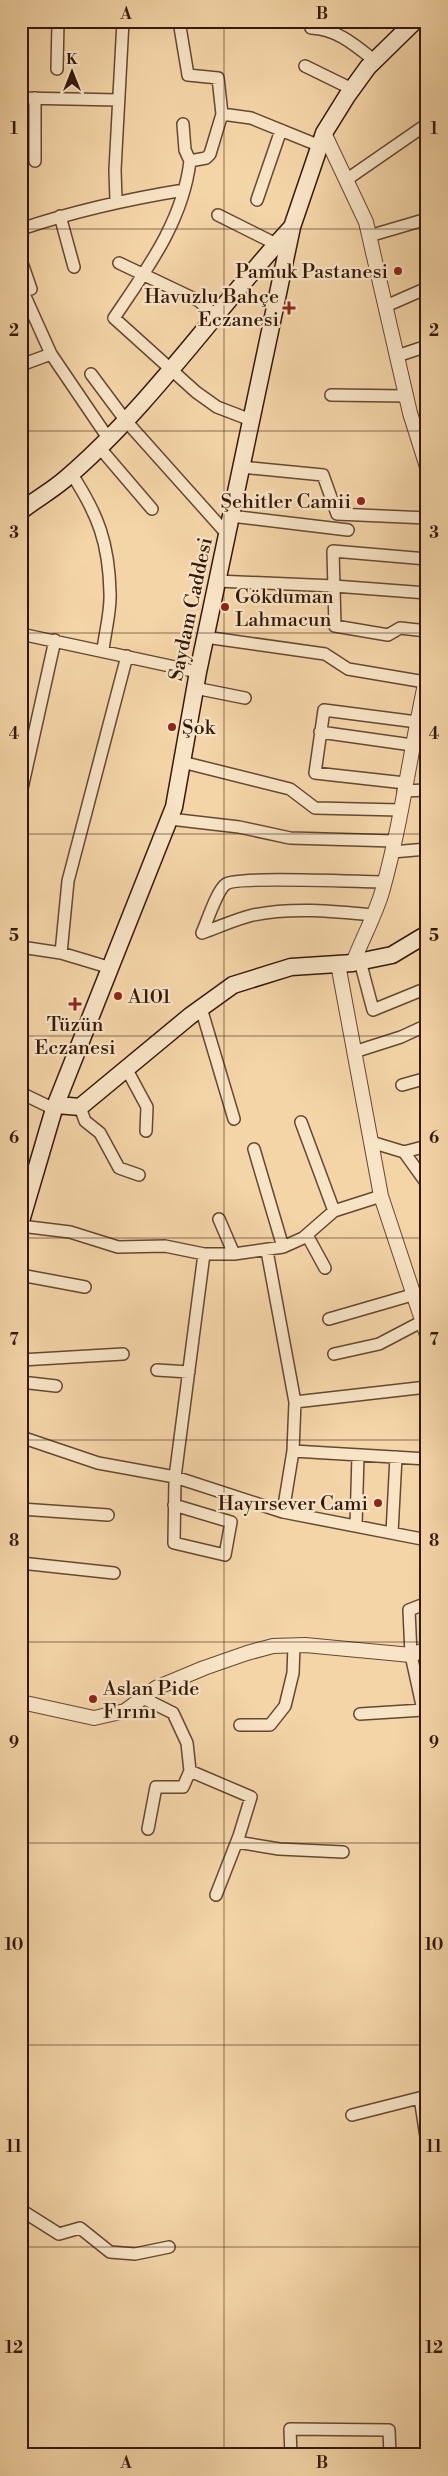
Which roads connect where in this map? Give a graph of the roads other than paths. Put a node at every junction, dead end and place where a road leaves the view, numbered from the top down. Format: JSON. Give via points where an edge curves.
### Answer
{"nodes":[{"id":1,"x":58,"y":21,"type":"edge"},
{"id":2,"x":122,"y":21,"type":"edge"},
{"id":3,"x":179,"y":21,"type":"edge"},
{"id":4,"x":415,"y":21,"type":"edge"},
{"id":5,"x":311,"y":28,"type":"dead end"},
{"id":6,"x":374,"y":61,"type":"junction"},
{"id":7,"x":305,"y":66,"type":"dead end"},
{"id":8,"x":57,"y":69,"type":"dead end"},
{"id":9,"x":352,"y":89,"type":"junction"},
{"id":10,"x":21,"y":98,"type":"edge"},
{"id":11,"x":35,"y":98,"type":"junction"},
{"id":12,"x":120,"y":100,"type":"junction"},
{"id":13,"x":222,"y":114,"type":"junction"},
{"id":14,"x":183,"y":124,"type":"dead end"},
{"id":15,"x":427,"y":124,"type":"edge"},
{"id":16,"x":282,"y":130,"type":"junction"},
{"id":17,"x":322,"y":139,"type":"junction"},
{"id":18,"x":36,"y":161,"type":"dead end"},
{"id":19,"x":190,"y":161,"type":"junction"},
{"id":20,"x":346,"y":180,"type":"junction"},
{"id":21,"x":184,"y":190,"type":"junction"},
{"id":22,"x":257,"y":200,"type":"dead end"},
{"id":23,"x":116,"y":201,"type":"junction"},
{"id":24,"x":218,"y":215,"type":"dead end"},
{"id":25,"x":60,"y":216,"type":"junction"},
{"id":26,"x":427,"y":219,"type":"edge"},
{"id":27,"x":292,"y":227,"type":"junction"},
{"id":28,"x":21,"y":229,"type":"edge"},
{"id":29,"x":369,"y":236,"type":"junction"},
{"id":30,"x":276,"y":244,"type":"junction"},
{"id":31,"x":21,"y":260,"type":"edge"},
{"id":32,"x":119,"y":263,"type":"dead end"},
{"id":33,"x":74,"y":266,"type":"dead end"},
{"id":34,"x":143,"y":274,"type":"junction"},
{"id":35,"x":427,"y":288,"type":"edge"},
{"id":36,"x":386,"y":306,"type":"junction"},
{"id":37,"x":215,"y":315,"type":"junction"},
{"id":38,"x":427,"y":346,"type":"edge"},
{"id":39,"x":51,"y":354,"type":"junction"},
{"id":40,"x":397,"y":356,"type":"junction"},
{"id":41,"x":21,"y":365,"type":"edge"},
{"id":42,"x":170,"y":369,"type":"junction"},
{"id":43,"x":92,"y":374,"type":"dead end"},
{"id":44,"x":331,"y":395,"type":"dead end"},
{"id":45,"x":407,"y":396,"type":"junction"},
{"id":46,"x":251,"y":420,"type":"junction"},
{"id":47,"x":126,"y":421,"type":"junction"},
{"id":48,"x":421,"y":426,"type":"edge"},
{"id":49,"x":104,"y":442,"type":"junction"},
{"id":50,"x":423,"y":442,"type":"edge"},
{"id":51,"x":241,"y":467,"type":"junction"},
{"id":52,"x":427,"y":467,"type":"edge"},
{"id":53,"x":71,"y":473,"type":"junction"},
{"id":54,"x":152,"y":509,"type":"dead end"},
{"id":55,"x":21,"y":511,"type":"edge"},
{"id":56,"x":230,"y":516,"type":"junction"},
{"id":57,"x":427,"y":518,"type":"edge"},
{"id":58,"x":348,"y":530,"type":"dead end"},
{"id":59,"x":227,"y":534,"type":"junction"},
{"id":60,"x":427,"y":559,"type":"edge"},
{"id":61,"x":217,"y":581,"type":"junction"},
{"id":62,"x":334,"y":586,"type":"junction"},
{"id":63,"x":427,"y":593,"type":"edge"},
{"id":64,"x":427,"y":631,"type":"edge"},
{"id":65,"x":21,"y":634,"type":"edge"},
{"id":66,"x":205,"y":638,"type":"junction"},
{"id":67,"x":55,"y":640,"type":"junction"},
{"id":68,"x":103,"y":650,"type":"junction"},
{"id":69,"x":127,"y":656,"type":"junction"},
{"id":70,"x":198,"y":672,"type":"junction"},
{"id":71,"x":426,"y":678,"type":"edge"},
{"id":72,"x":195,"y":688,"type":"junction"},
{"id":73,"x":246,"y":698,"type":"dead end"},
{"id":74,"x":417,"y":722,"type":"junction"},
{"id":75,"x":320,"y":732,"type":"junction"},
{"id":76,"x":412,"y":745,"type":"junction"},
{"id":77,"x":182,"y":762,"type":"junction"},
{"id":78,"x":404,"y":787,"type":"junction"},
{"id":79,"x":427,"y":790,"type":"edge"},
{"id":80,"x":21,"y":793,"type":"edge"},
{"id":81,"x":400,"y":810,"type":"junction"},
{"id":82,"x":170,"y":819,"type":"junction"},
{"id":83,"x":393,"y":846,"type":"junction"},
{"id":84,"x":427,"y":849,"type":"edge"},
{"id":85,"x":384,"y":882,"type":"junction"},
{"id":86,"x":372,"y":914,"type":"junction"},
{"id":87,"x":427,"y":934,"type":"edge"},
{"id":88,"x":21,"y":946,"type":"edge"},
{"id":89,"x":61,"y":953,"type":"junction"},
{"id":90,"x":350,"y":962,"type":"junction"},
{"id":91,"x":111,"y":968,"type":"junction"},
{"id":92,"x":427,"y":988,"type":"edge"},
{"id":93,"x":202,"y":1008,"type":"junction"},
{"id":94,"x":427,"y":1025,"type":"edge"},
{"id":95,"x":354,"y":1052,"type":"junction"},
{"id":96,"x":126,"y":1068,"type":"junction"},
{"id":97,"x":427,"y":1078,"type":"edge"},
{"id":98,"x":402,"y":1085,"type":"dead end"},
{"id":99,"x":21,"y":1094,"type":"edge"},
{"id":100,"x":56,"y":1107,"type":"junction"},
{"id":101,"x":80,"y":1108,"type":"junction"},
{"id":102,"x":234,"y":1119,"type":"dead end"},
{"id":103,"x":301,"y":1122,"type":"dead end"},
{"id":104,"x":146,"y":1131,"type":"dead end"},
{"id":105,"x":371,"y":1142,"type":"junction"},
{"id":106,"x":427,"y":1146,"type":"edge"},
{"id":107,"x":254,"y":1149,"type":"dead end"},
{"id":108,"x":404,"y":1152,"type":"junction"},
{"id":109,"x":139,"y":1175,"type":"dead end"},
{"id":110,"x":427,"y":1184,"type":"edge"},
{"id":111,"x":382,"y":1196,"type":"junction"},
{"id":112,"x":334,"y":1211,"type":"junction"},
{"id":113,"x":220,"y":1219,"type":"dead end"},
{"id":114,"x":21,"y":1221,"type":"edge"},
{"id":115,"x":21,"y":1226,"type":"edge"},
{"id":116,"x":307,"y":1235,"type":"junction"},
{"id":117,"x":283,"y":1247,"type":"junction"},
{"id":118,"x":266,"y":1251,"type":"junction"},
{"id":119,"x":204,"y":1254,"type":"junction"},
{"id":120,"x":234,"y":1254,"type":"junction"},
{"id":121,"x":325,"y":1268,"type":"dead end"},
{"id":122,"x":21,"y":1274,"type":"edge"},
{"id":123,"x":85,"y":1287,"type":"dead end"},
{"id":124,"x":412,"y":1294,"type":"junction"},
{"id":125,"x":329,"y":1319,"type":"dead end"},
{"id":126,"x":424,"y":1329,"type":"edge"},
{"id":127,"x":123,"y":1354,"type":"dead end"},
{"id":128,"x":334,"y":1354,"type":"dead end"},
{"id":129,"x":21,"y":1360,"type":"edge"},
{"id":130,"x":157,"y":1370,"type":"dead end"},
{"id":131,"x":189,"y":1372,"type":"junction"},
{"id":132,"x":21,"y":1382,"type":"edge"},
{"id":133,"x":56,"y":1386,"type":"dead end"},
{"id":134,"x":427,"y":1387,"type":"edge"},
{"id":135,"x":295,"y":1402,"type":"junction"},
{"id":136,"x":21,"y":1437,"type":"edge"},
{"id":137,"x":292,"y":1451,"type":"junction"},
{"id":138,"x":358,"y":1455,"type":"junction"},
{"id":139,"x":396,"y":1457,"type":"junction"},
{"id":140,"x":427,"y":1459,"type":"edge"},
{"id":141,"x":175,"y":1476,"type":"junction"},
{"id":142,"x":174,"y":1505,"type":"junction"},
{"id":143,"x":21,"y":1509,"type":"edge"},
{"id":144,"x":283,"y":1512,"type":"junction"},
{"id":145,"x":108,"y":1515,"type":"dead end"},
{"id":146,"x":356,"y":1526,"type":"junction"},
{"id":147,"x":392,"y":1533,"type":"junction"},
{"id":148,"x":427,"y":1540,"type":"edge"},
{"id":149,"x":21,"y":1563,"type":"edge"},
{"id":150,"x":114,"y":1573,"type":"dead end"},
{"id":151,"x":427,"y":1602,"type":"edge"},
{"id":152,"x":294,"y":1646,"type":"junction"},
{"id":153,"x":427,"y":1649,"type":"edge"},
{"id":154,"x":411,"y":1655,"type":"junction"},
{"id":155,"x":423,"y":1692,"type":"edge"},
{"id":156,"x":143,"y":1698,"type":"junction"},
{"id":157,"x":21,"y":1702,"type":"edge"},
{"id":158,"x":360,"y":1714,"type":"dead end"},
{"id":159,"x":240,"y":1725,"type":"dead end"},
{"id":160,"x":190,"y":1771,"type":"junction"},
{"id":161,"x":148,"y":1828,"type":"dead end"},
{"id":162,"x":237,"y":1842,"type":"junction"},
{"id":163,"x":343,"y":1852,"type":"dead end"},
{"id":164,"x":216,"y":1895,"type":"dead end"},
{"id":165,"x":423,"y":2097,"type":"edge"},
{"id":166,"x":352,"y":2115,"type":"dead end"},
{"id":167,"x":427,"y":2143,"type":"edge"},
{"id":168,"x":21,"y":2210,"type":"edge"},
{"id":169,"x":169,"y":2247,"type":"dead end"},
{"id":170,"x":291,"y":2455,"type":"edge"},
{"id":171,"x":390,"y":2455,"type":"edge"}],
"edges":[{"from":1,"to":8,"type":"street"},
{"from":2,"to":12,"type":"street"},
{"from":3,"to":13,"type":"street","via":[[188,76],[218,78]]},
{"from":4,"to":6,"type":"main road","name":"Saydam Caddesi"},
{"from":5,"to":6,"type":"street","via":[[348,39]]},
{"from":6,"to":9,"type":"main road","name":"Saydam Caddesi"},
{"from":7,"to":9,"type":"street"},
{"from":9,"to":17,"type":"main road","name":"Saydam Caddesi"},
{"from":10,"to":11,"type":"street"},
{"from":11,"to":12,"type":"street"},
{"from":11,"to":18,"type":"street"},
{"from":12,"to":23,"type":"street"},
{"from":13,"to":16,"type":"street","via":[[251,118]]},
{"from":13,"to":19,"type":"street","via":[[210,154]]},
{"from":14,"to":19,"type":"street","via":[[185,150]]},
{"from":15,"to":20,"type":"street"},
{"from":16,"to":17,"type":"street"},
{"from":16,"to":22,"type":"street"},
{"from":17,"to":20,"type":"street"},
{"from":17,"to":27,"type":"main road","name":"Saydam Caddesi"},
{"from":19,"to":21,"type":"street"},
{"from":20,"to":29,"type":"street","via":[[366,222]]},
{"from":21,"to":23,"type":"street"},
{"from":21,"to":34,"type":"street","via":[[160,250]]},
{"from":23,"to":25,"type":"street"},
{"from":24,"to":30,"type":"street"},
{"from":25,"to":28,"type":"street"},
{"from":25,"to":33,"type":"street"},
{"from":26,"to":29,"type":"street"},
{"from":27,"to":30,"type":"main road"},
{"from":27,"to":46,"type":"main road","name":"Saydam Caddesi"},
{"from":29,"to":36,"type":"street"},
{"from":30,"to":37,"type":"main road"},
{"from":31,"to":39,"type":"street","via":[[27,292]]},
{"from":32,"to":34,"type":"street"},
{"from":34,"to":37,"type":"street","via":[[199,301]]},
{"from":34,"to":42,"type":"street","via":[[114,318]]},
{"from":35,"to":36,"type":"street"},
{"from":36,"to":40,"type":"street"},
{"from":37,"to":42,"type":"main road"},
{"from":38,"to":40,"type":"street"},
{"from":39,"to":41,"type":"street"},
{"from":39,"to":49,"type":"street"},
{"from":40,"to":45,"type":"street"},
{"from":42,"to":46,"type":"street","via":[[217,407]]},
{"from":42,"to":47,"type":"main road"},
{"from":43,"to":47,"type":"street"},
{"from":44,"to":45,"type":"street"},
{"from":45,"to":48,"type":"street"},
{"from":46,"to":51,"type":"main road","name":"Saydam Caddesi"},
{"from":47,"to":49,"type":"main road"},
{"from":47,"to":59,"type":"street"},
{"from":48,"to":50,"type":"street"},
{"from":49,"to":53,"type":"main road"},
{"from":49,"to":54,"type":"street"},
{"from":50,"to":52,"type":"street"},
{"from":51,"to":56,"type":"main road","name":"Saydam Caddesi"},
{"from":51,"to":57,"type":"street","via":[[323,475],[337,514]]},
{"from":53,"to":55,"type":"main road"},
{"from":53,"to":68,"type":"street","via":[[91,503],[101,526],[110,594]]},
{"from":56,"to":58,"type":"street"},
{"from":56,"to":59,"type":"main road","name":"Saydam Caddesi"},
{"from":59,"to":61,"type":"main road","name":"Saydam Caddesi"},
{"from":60,"to":62,"type":"street","via":[[333,551]]},
{"from":61,"to":62,"type":"street"},
{"from":61,"to":66,"type":"main road","name":"Saydam Caddesi"},
{"from":62,"to":63,"type":"street"},
{"from":62,"to":64,"type":"street","via":[[335,626],[388,635],[400,628]]},
{"from":65,"to":67,"type":"street"},
{"from":66,"to":70,"type":"main road","name":"Saydam Caddesi"},
{"from":66,"to":71,"type":"street","via":[[325,654],[348,669]]},
{"from":67,"to":68,"type":"street"},
{"from":67,"to":80,"type":"street"},
{"from":68,"to":69,"type":"street"},
{"from":69,"to":70,"type":"street"},
{"from":69,"to":89,"type":"street","via":[[68,882]]},
{"from":70,"to":72,"type":"main road","name":"Saydam Caddesi"},
{"from":71,"to":74,"type":"street"},
{"from":72,"to":73,"type":"street"},
{"from":72,"to":77,"type":"main road","name":"Saydam Caddesi"},
{"from":74,"to":75,"type":"street","via":[[324,710]]},
{"from":74,"to":76,"type":"street"},
{"from":75,"to":76,"type":"street"},
{"from":75,"to":78,"type":"street","via":[[314,773]]},
{"from":76,"to":78,"type":"street"},
{"from":77,"to":81,"type":"street","via":[[290,789],[314,808]]},
{"from":77,"to":82,"type":"main road","name":"Saydam Caddesi"},
{"from":78,"to":79,"type":"street"},
{"from":78,"to":81,"type":"street"},
{"from":81,"to":83,"type":"street"},
{"from":82,"to":83,"type":"street","via":[[290,838]]},
{"from":82,"to":91,"type":"main road","name":"Saydam Caddesi"},
{"from":83,"to":84,"type":"street"},
{"from":83,"to":85,"type":"street"},
{"from":85,"to":86,"type":"street"},
{"from":85,"to":86,"type":"street","via":[[256,880],[228,883],[202,932],[266,913],[326,911]]},
{"from":86,"to":90,"type":"street"},
{"from":87,"to":90,"type":"main road","via":[[392,955]]},
{"from":88,"to":89,"type":"street"},
{"from":89,"to":91,"type":"street"},
{"from":90,"to":92,"type":"street","via":[[373,1010]]},
{"from":90,"to":93,"type":"main road","via":[[291,967],[233,985]]},
{"from":90,"to":95,"type":"street"},
{"from":91,"to":100,"type":"main road","name":"Saydam Caddesi"},
{"from":93,"to":96,"type":"main road"},
{"from":93,"to":102,"type":"street"},
{"from":94,"to":95,"type":"street"},
{"from":95,"to":105,"type":"street"},
{"from":96,"to":101,"type":"main road"},
{"from":96,"to":104,"type":"street","via":[[147,1107]]},
{"from":97,"to":98,"type":"street"},
{"from":99,"to":100,"type":"street"},
{"from":100,"to":101,"type":"main road"},
{"from":100,"to":114,"type":"main road","name":"Saydam Caddesi"},
{"from":101,"to":109,"type":"street","via":[[85,1121],[100,1133],[119,1168]]},
{"from":103,"to":112,"type":"street"},
{"from":105,"to":108,"type":"street"},
{"from":105,"to":111,"type":"street"},
{"from":106,"to":108,"type":"street"},
{"from":107,"to":117,"type":"street"},
{"from":108,"to":110,"type":"street"},
{"from":111,"to":112,"type":"street"},
{"from":111,"to":124,"type":"street"},
{"from":112,"to":116,"type":"street"},
{"from":113,"to":120,"type":"street"},
{"from":115,"to":119,"type":"street","via":[[70,1232],[118,1247],[165,1246]]},
{"from":116,"to":117,"type":"street"},
{"from":116,"to":121,"type":"street"},
{"from":117,"to":118,"type":"street"},
{"from":118,"to":120,"type":"street"},
{"from":118,"to":135,"type":"street"},
{"from":119,"to":120,"type":"street"},
{"from":119,"to":131,"type":"street"},
{"from":122,"to":123,"type":"street"},
{"from":124,"to":125,"type":"street"},
{"from":124,"to":126,"type":"street"},
{"from":126,"to":128,"type":"street"},
{"from":127,"to":129,"type":"street"},
{"from":130,"to":131,"type":"street"},
{"from":131,"to":141,"type":"street"},
{"from":132,"to":133,"type":"street"},
{"from":134,"to":135,"type":"street"},
{"from":135,"to":137,"type":"street"},
{"from":136,"to":141,"type":"street","via":[[98,1463]]},
{"from":137,"to":138,"type":"street"},
{"from":137,"to":144,"type":"street"},
{"from":138,"to":139,"type":"street"},
{"from":138,"to":146,"type":"street"},
{"from":139,"to":140,"type":"street"},
{"from":139,"to":147,"type":"street"},
{"from":141,"to":142,"type":"street"},
{"from":141,"to":144,"type":"street"},
{"from":142,"to":142,"type":"street","via":[[231,1522],[225,1555],[174,1543]]},
{"from":143,"to":145,"type":"street"},
{"from":144,"to":146,"type":"street"},
{"from":146,"to":147,"type":"street"},
{"from":147,"to":148,"type":"street"},
{"from":149,"to":150,"type":"street"},
{"from":151,"to":154,"type":"street","via":[[409,1610]]},
{"from":152,"to":154,"type":"street"},
{"from":152,"to":156,"type":"street","via":[[273,1646],[247,1653],[156,1688]]},
{"from":152,"to":159,"type":"street","via":[[293,1673],[285,1706],[270,1725]]},
{"from":153,"to":154,"type":"street"},
{"from":154,"to":155,"type":"street"},
{"from":155,"to":158,"type":"street","via":[[422,1710]]},
{"from":156,"to":157,"type":"street","via":[[125,1711],[94,1718]]},
{"from":156,"to":160,"type":"street","via":[[173,1713],[187,1743]]},
{"from":160,"to":161,"type":"street","via":[[183,1787],[156,1787]]},
{"from":160,"to":162,"type":"street","via":[[251,1797]]},
{"from":162,"to":163,"type":"street","via":[[279,1849]]},
{"from":162,"to":164,"type":"street"},
{"from":165,"to":166,"type":"street"},
{"from":165,"to":167,"type":"street"},
{"from":168,"to":169,"type":"street","via":[[59,2234],[80,2228],[110,2252],[135,2254]]},
{"from":170,"to":171,"type":"street","via":[[290,2429],[389,2430]]}]}
